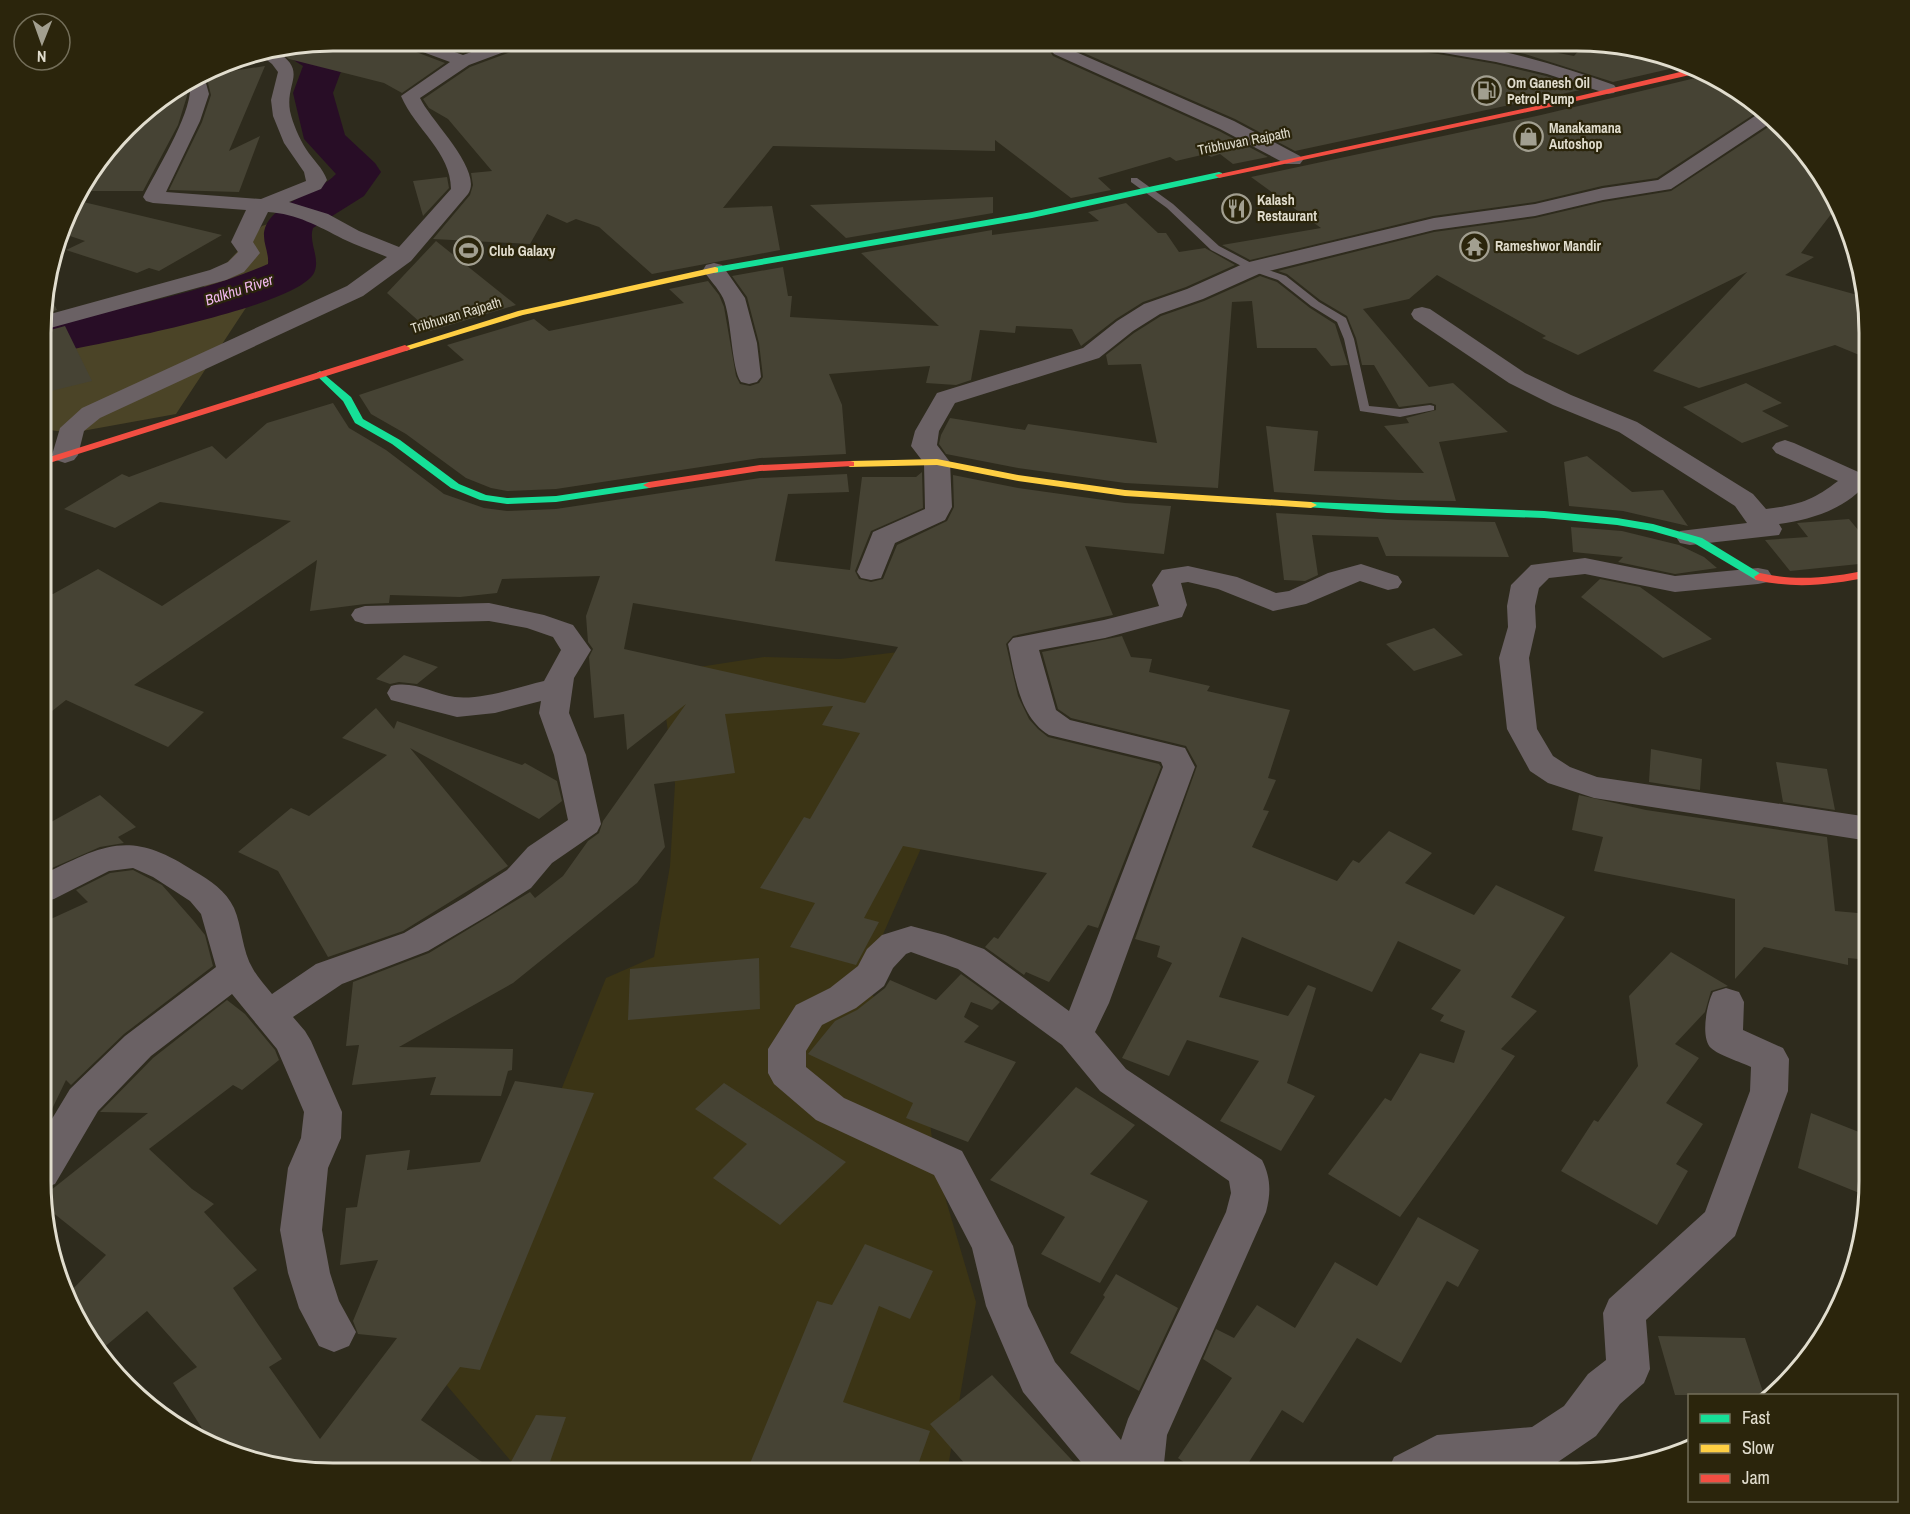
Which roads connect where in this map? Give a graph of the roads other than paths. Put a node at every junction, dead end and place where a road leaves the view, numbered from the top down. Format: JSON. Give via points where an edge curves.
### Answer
{"nodes":[{"id":1,"x":438,"y":51,"type":"edge"},
{"id":2,"x":490,"y":51,"type":"edge"},
{"id":3,"x":1062,"y":51,"type":"edge"},
{"id":4,"x":1460,"y":51,"type":"edge"},
{"id":5,"x":274,"y":57,"type":"edge"},
{"id":6,"x":463,"y":61,"type":"junction"},
{"id":7,"x":1687,"y":73,"type":"edge"},
{"id":8,"x":199,"y":85,"type":"edge"},
{"id":9,"x":1608,"y":89,"type":"junction"},
{"id":10,"x":1762,"y":120,"type":"edge"},
{"id":11,"x":1285,"y":155,"type":"junction"},
{"id":12,"x":1134,"y":180,"type":"junction"},
{"id":13,"x":1149,"y":191,"type":"junction"},
{"id":14,"x":274,"y":206,"type":"junction"},
{"id":15,"x":888,"y":238,"type":"junction"},
{"id":16,"x":403,"y":256,"type":"junction"},
{"id":17,"x":1253,"y":268,"type":"junction"},
{"id":18,"x":714,"y":270,"type":"junction"},
{"id":19,"x":1422,"y":314,"type":"dead end"},
{"id":20,"x":52,"y":321,"type":"edge"},
{"id":21,"x":320,"y":374,"type":"junction"},
{"id":22,"x":749,"y":377,"type":"dead end"},
{"id":23,"x":1430,"y":408,"type":"dead end"},
{"id":24,"x":1785,"y":448,"type":"dead end"},
{"id":25,"x":65,"y":454,"type":"junction"},
{"id":26,"x":51,"y":459,"type":"edge"},
{"id":27,"x":937,"y":462,"type":"junction"},
{"id":28,"x":1757,"y":518,"type":"junction"},
{"id":29,"x":1690,"y":537,"type":"junction"},
{"id":30,"x":871,"y":572,"type":"dead end"},
{"id":31,"x":1758,"y":576,"type":"junction"},
{"id":32,"x":1859,"y":576,"type":"edge"},
{"id":33,"x":1388,"y":582,"type":"dead end"},
{"id":34,"x":365,"y":615,"type":"dead end"},
{"id":35,"x":558,"y":687,"type":"junction"},
{"id":36,"x":402,"y":693,"type":"dead end"},
{"id":37,"x":1859,"y":827,"type":"edge"},
{"id":38,"x":51,"y":886,"type":"edge"},
{"id":39,"x":235,"y":972,"type":"junction"},
{"id":40,"x":1726,"y":1002,"type":"dead end"},
{"id":41,"x":269,"y":1015,"type":"junction"},
{"id":42,"x":1075,"y":1035,"type":"junction"},
{"id":43,"x":51,"y":1155,"type":"edge"},
{"id":44,"x":334,"y":1332,"type":"dead end"},
{"id":45,"x":1111,"y":1463,"type":"edge"},
{"id":46,"x":1141,"y":1463,"type":"edge"},
{"id":47,"x":1427,"y":1463,"type":"edge"}],
"edges":[{"from":1,"to":6,"type":"street"},
{"from":2,"to":6,"type":"street"},
{"from":3,"to":11,"type":"street","via":[[1227,124]]},
{"from":4,"to":9,"type":"street","via":[[1569,74]]},
{"from":5,"to":14,"type":"street","via":[[285,64],[287,71],[279,98],[281,111],[295,147],[314,170],[317,180]]},
{"from":6,"to":16,"type":"street","via":[[410,96],[447,147],[462,177],[461,190]]},
{"from":7,"to":9,"type":"main road","name":"Tribhuvan Rajpath"},
{"from":8,"to":14,"type":"street","via":[[200,94],[191,121],[153,197]]},
{"from":9,"to":11,"type":"main road","name":"Tribhuvan Rajpath","via":[[1522,101]]},
{"from":10,"to":17,"type":"street","via":[[1664,184],[1535,210],[1434,224]]},
{"from":11,"to":12,"type":"main road","name":"Tribhuvan Rajpath"},
{"from":11,"to":13,"type":"main road","name":"Tribhuvan Rajpath"},
{"from":12,"to":13,"type":"lane"},
{"from":12,"to":15,"type":"main road","name":"Tribhuvan Rajpath","via":[[962,217]]},
{"from":13,"to":15,"type":"main road","name":"Tribhuvan Rajpath"},
{"from":13,"to":17,"type":"lane","via":[[1215,248]]},
{"from":14,"to":16,"type":"street","via":[[321,218]]},
{"from":14,"to":20,"type":"street","via":[[256,211],[242,242],[249,253],[236,267],[184,286]]},
{"from":15,"to":18,"type":"main road","name":"Tribhuvan Rajpath"},
{"from":16,"to":25,"type":"street","via":[[355,291],[91,413],[72,428]]},
{"from":17,"to":23,"type":"lane","via":[[1282,278],[1342,320],[1364,409],[1400,413]]},
{"from":17,"to":27,"type":"street","via":[[1152,309],[1083,357],[946,398],[927,431],[924,447]]},
{"from":18,"to":21,"type":"main road","name":"Tribhuvan Rajpath","via":[[521,313]]},
{"from":18,"to":22,"type":"street","via":[[734,298]]},
{"from":19,"to":28,"type":"street","via":[[1517,378],[1628,427],[1680,458],[1744,501]]},
{"from":21,"to":25,"type":"main road","name":"Tribhuvan Rajpath"},
{"from":21,"to":27,"type":"main road","via":[[347,399],[359,421],[396,442],[455,486],[484,498],[556,499],[760,468]]},
{"from":24,"to":28,"type":"street","via":[[1856,480],[1827,503],[1793,514]]},
{"from":25,"to":26,"type":"main road","name":"Tribhuvan Rajpath"},
{"from":27,"to":29,"type":"main road","via":[[1125,493],[1398,510],[1533,513],[1622,521]]},
{"from":27,"to":30,"type":"street","via":[[936,514],[883,538]]},
{"from":28,"to":29,"type":"street","via":[[1769,529]]},
{"from":29,"to":31,"type":"main road"},
{"from":31,"to":32,"type":"main road","via":[[1807,584]]},
{"from":31,"to":37,"type":"street","via":[[1675,584],[1585,566],[1541,571],[1525,585],[1522,627],[1514,658],[1522,729],[1541,763],[1559,775],[1594,787]]},
{"from":33,"to":42,"type":"street","via":[[1361,572],[1296,598],[1273,602],[1218,581],[1188,574],[1172,576],[1166,585],[1172,611],[1105,629],[1023,644],[1029,673],[1047,720],[1060,728],[1174,755],[1179,767],[1091,1004]]},
{"from":34,"to":35,"type":"street","via":[[489,612],[563,631],[576,650],[559,678]]},
{"from":35,"to":36,"type":"street","via":[[495,703],[457,707]]},
{"from":35,"to":41,"type":"street","via":[[554,713],[570,755],[585,824],[540,855],[519,879],[477,906],[416,942],[329,974]]},
{"from":38,"to":39,"type":"street","via":[[102,861],[135,856],[165,868],[202,892],[217,909]]},
{"from":39,"to":41,"type":"street"},
{"from":39,"to":43,"type":"street","via":[[138,1046],[84,1100]]},
{"from":40,"to":47,"type":"street","via":[[1724,1038],[1770,1059],[1769,1091],[1721,1223],[1624,1313],[1628,1369],[1604,1389],[1580,1421],[1539,1448],[1437,1457]]},
{"from":41,"to":44,"type":"street","via":[[292,1041],[323,1112],[321,1138],[308,1168],[301,1230],[320,1308]]},
{"from":42,"to":45,"type":"street","via":[[971,959],[911,939],[894,944],[871,976],[843,998],[809,1015],[786,1049],[787,1073],[830,1109],[948,1163],[992,1246],[1007,1306],[1039,1377]]},
{"from":42,"to":46,"type":"street","via":[[1113,1080],[1248,1172],[1251,1193],[1246,1212],[1144,1434]]}]}
